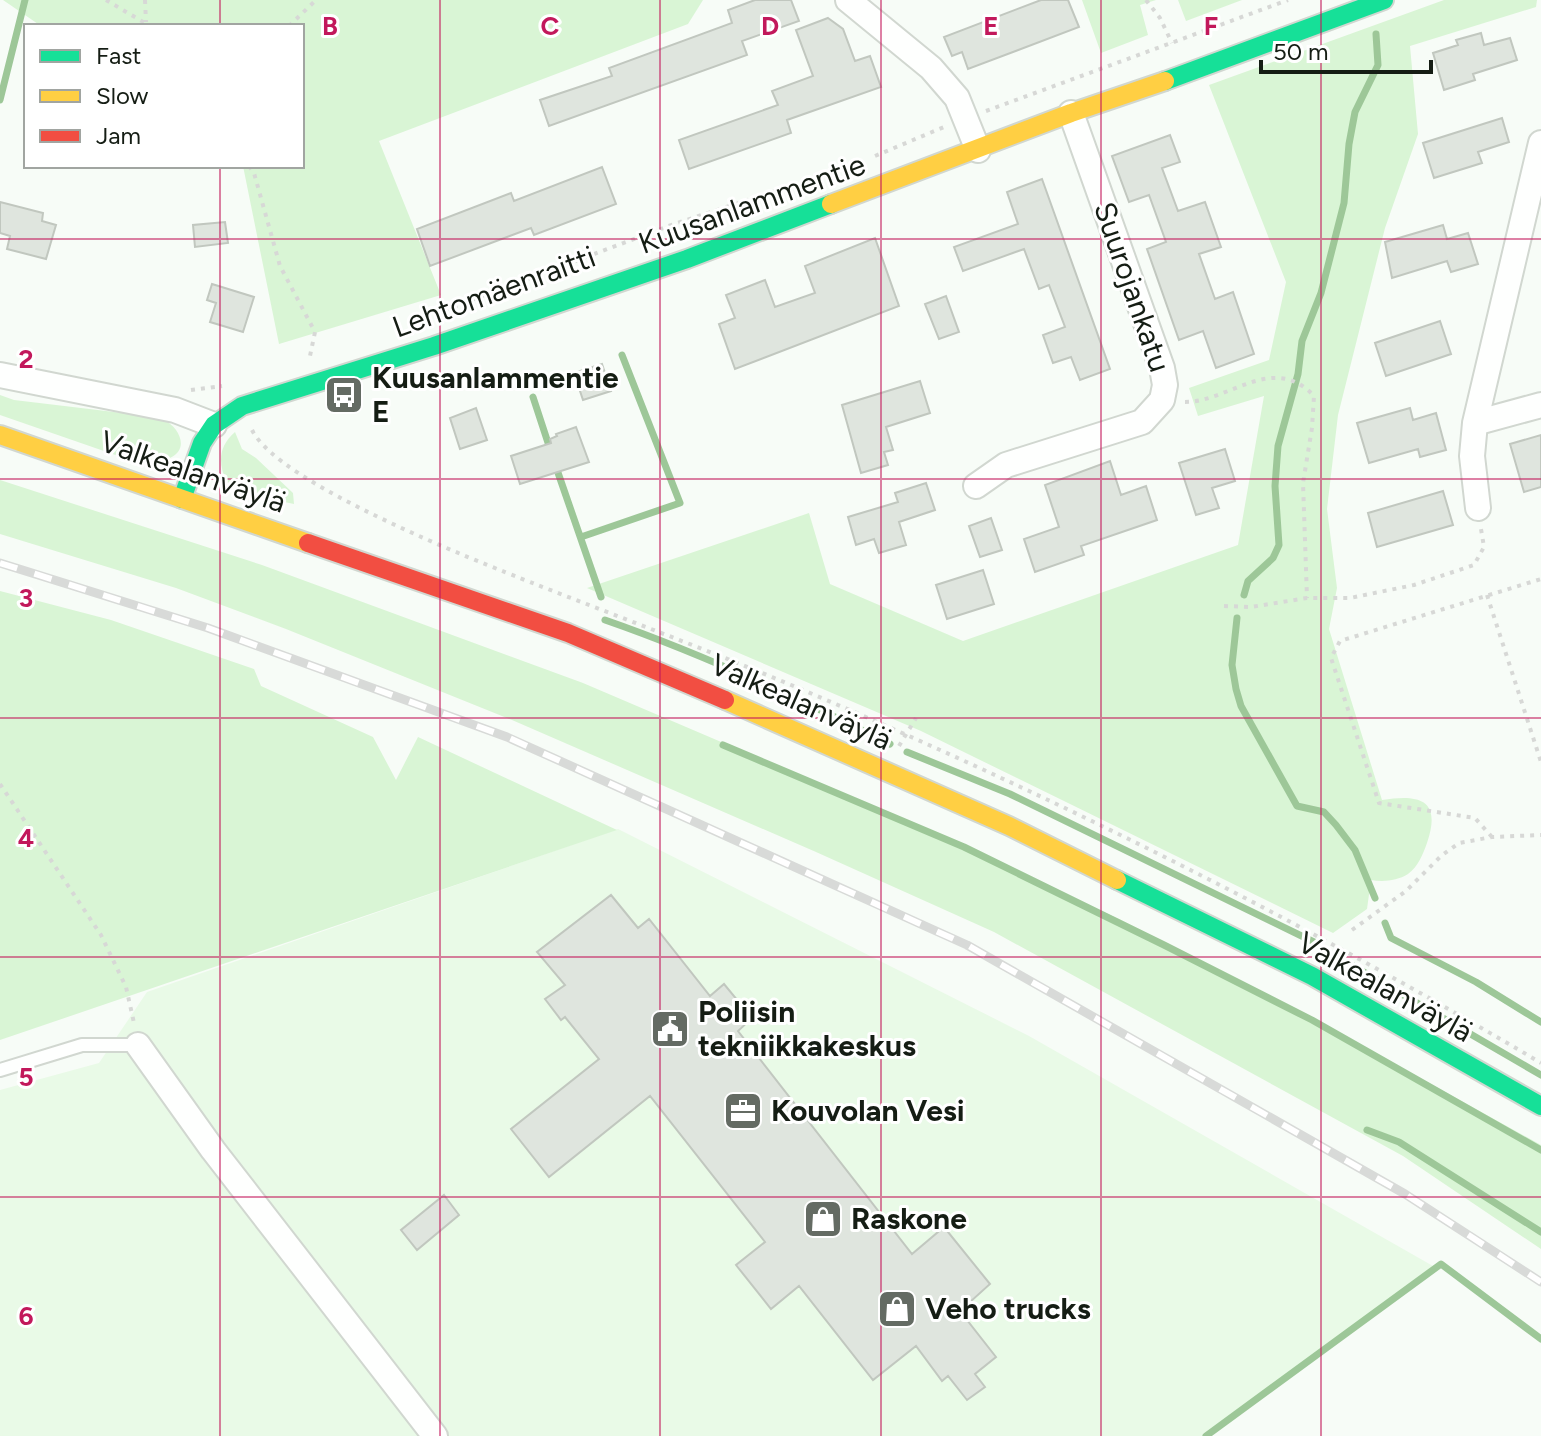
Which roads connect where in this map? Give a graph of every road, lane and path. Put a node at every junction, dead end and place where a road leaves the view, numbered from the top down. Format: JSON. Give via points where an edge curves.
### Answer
{"nodes":[{"id":1,"x":106,"y":0,"type":"edge"},
{"id":2,"x":145,"y":0,"type":"edge"},
{"id":3,"x":316,"y":0,"type":"edge"},
{"id":4,"x":848,"y":0,"type":"edge"},
{"id":5,"x":1146,"y":0,"type":"edge"},
{"id":6,"x":1288,"y":0,"type":"edge"},
{"id":7,"x":1384,"y":0,"type":"edge"},
{"id":8,"x":148,"y":24,"type":"edge"},
{"id":9,"x":291,"y":24,"type":"edge"},
{"id":10,"x":1172,"y":43,"type":"junction"},
{"id":11,"x":1071,"y":113,"type":"junction"},
{"id":12,"x":978,"y":114,"type":"dead end"},
{"id":13,"x":952,"y":124,"type":"dead end"},
{"id":14,"x":1541,"y":147,"type":"edge"},
{"id":15,"x":978,"y":150,"type":"junction"},
{"id":16,"x":866,"y":160,"type":"dead end"},
{"id":17,"x":250,"y":168,"type":"edge"},
{"id":18,"x":837,"y":171,"type":"dead end"},
{"id":19,"x":408,"y":324,"type":"dead end"},
{"id":20,"x":323,"y":354,"type":"dead end"},
{"id":21,"x":0,"y":375,"type":"edge"},
{"id":22,"x":230,"y":385,"type":"dead end"},
{"id":23,"x":180,"y":391,"type":"dead end"},
{"id":24,"x":1162,"y":400,"type":"junction"},
{"id":25,"x":1541,"y":405,"type":"edge"},
{"id":26,"x":1475,"y":423,"type":"junction"},
{"id":27,"x":249,"y":424,"type":"dead end"},
{"id":28,"x":214,"y":425,"type":"junction"},
{"id":29,"x":0,"y":435,"type":"edge"},
{"id":30,"x":976,"y":486,"type":"dead end"},
{"id":31,"x":182,"y":499,"type":"junction"},
{"id":32,"x":360,"y":508,"type":"dead end"},
{"id":33,"x":1478,"y":508,"type":"joint"},
{"id":34,"x":1541,"y":579,"type":"edge"},
{"id":35,"x":1487,"y":595,"type":"junction"},
{"id":36,"x":1307,"y":598,"type":"junction"},
{"id":37,"x":1224,"y":606,"type":"dead end"},
{"id":38,"x":916,"y":718,"type":"dead end"},
{"id":39,"x":1541,"y":762,"type":"edge"},
{"id":40,"x":887,"y":770,"type":"junction"},
{"id":41,"x":0,"y":784,"type":"edge"},
{"id":42,"x":1541,"y":835,"type":"edge"},
{"id":43,"x":1492,"y":837,"type":"junction"},
{"id":44,"x":1352,"y":930,"type":"dead end"},
{"id":45,"x":138,"y":1045,"type":"junction"},
{"id":46,"x":0,"y":1070,"type":"edge"},
{"id":47,"x":1541,"y":1106,"type":"edge"},
{"id":48,"x":435,"y":1436,"type":"edge"}],
"edges":[{"from":1,"to":8,"type":"path"},
{"from":2,"to":8,"type":"path"},
{"from":3,"to":9,"type":"path"},
{"from":4,"to":15,"type":"street","via":[[940,78],[957,98]]},
{"from":5,"to":10,"type":"path"},
{"from":6,"to":10,"type":"path"},
{"from":7,"to":11,"type":"main road","name":"Kuusanlammentie"},
{"from":10,"to":12,"type":"path"},
{"from":11,"to":15,"type":"main road","name":"Kuusanlammentie"},
{"from":11,"to":24,"type":"street","name":"Suurojankatu","via":[[1162,368]]},
{"from":13,"to":16,"type":"path"},
{"from":14,"to":26,"type":"street"},
{"from":15,"to":28,"type":"main road","name":"Kuusanlammentie","via":[[687,259],[242,406]]},
{"from":17,"to":20,"type":"path","via":[[280,266],[315,332],[309,359]]},
{"from":18,"to":19,"type":"path","name":"Lehtomäenraitti","via":[[674,224]]},
{"from":21,"to":28,"type":"street","via":[[175,410]]},
{"from":22,"to":23,"type":"path"},
{"from":24,"to":30,"type":"street","name":"Suurojankatu","via":[[1142,422],[1006,465]]},
{"from":24,"to":36,"type":"path","via":[[1189,403],[1250,382],[1285,378],[1314,396],[1303,483]]},
{"from":25,"to":26,"type":"street"},
{"from":26,"to":33,"type":"street","via":[[1472,456]]},
{"from":27,"to":32,"type":"path","via":[[257,441]]},
{"from":28,"to":31,"type":"main road"},
{"from":29,"to":31,"type":"main road","name":"Valkealanväylä"},
{"from":31,"to":40,"type":"main road","name":"Valkealanväylä","via":[[568,633]]},
{"from":33,"to":36,"type":"path","via":[[1484,547],[1474,565],[1350,598]]},
{"from":34,"to":35,"type":"path"},
{"from":35,"to":39,"type":"path"},
{"from":35,"to":43,"type":"path","via":[[1340,641],[1331,658],[1379,803],[1475,818]]},
{"from":36,"to":37,"type":"path"},
{"from":38,"to":40,"type":"path"},
{"from":40,"to":47,"type":"main road","name":"Valkealanväylä","via":[[1312,976]]},
{"from":41,"to":45,"type":"path","via":[[101,935],[126,987]]},
{"from":42,"to":43,"type":"path"},
{"from":43,"to":44,"type":"path","via":[[1459,843]]},
{"from":45,"to":46,"type":"lane","via":[[82,1045]]},
{"from":45,"to":48,"type":"street"}]}
